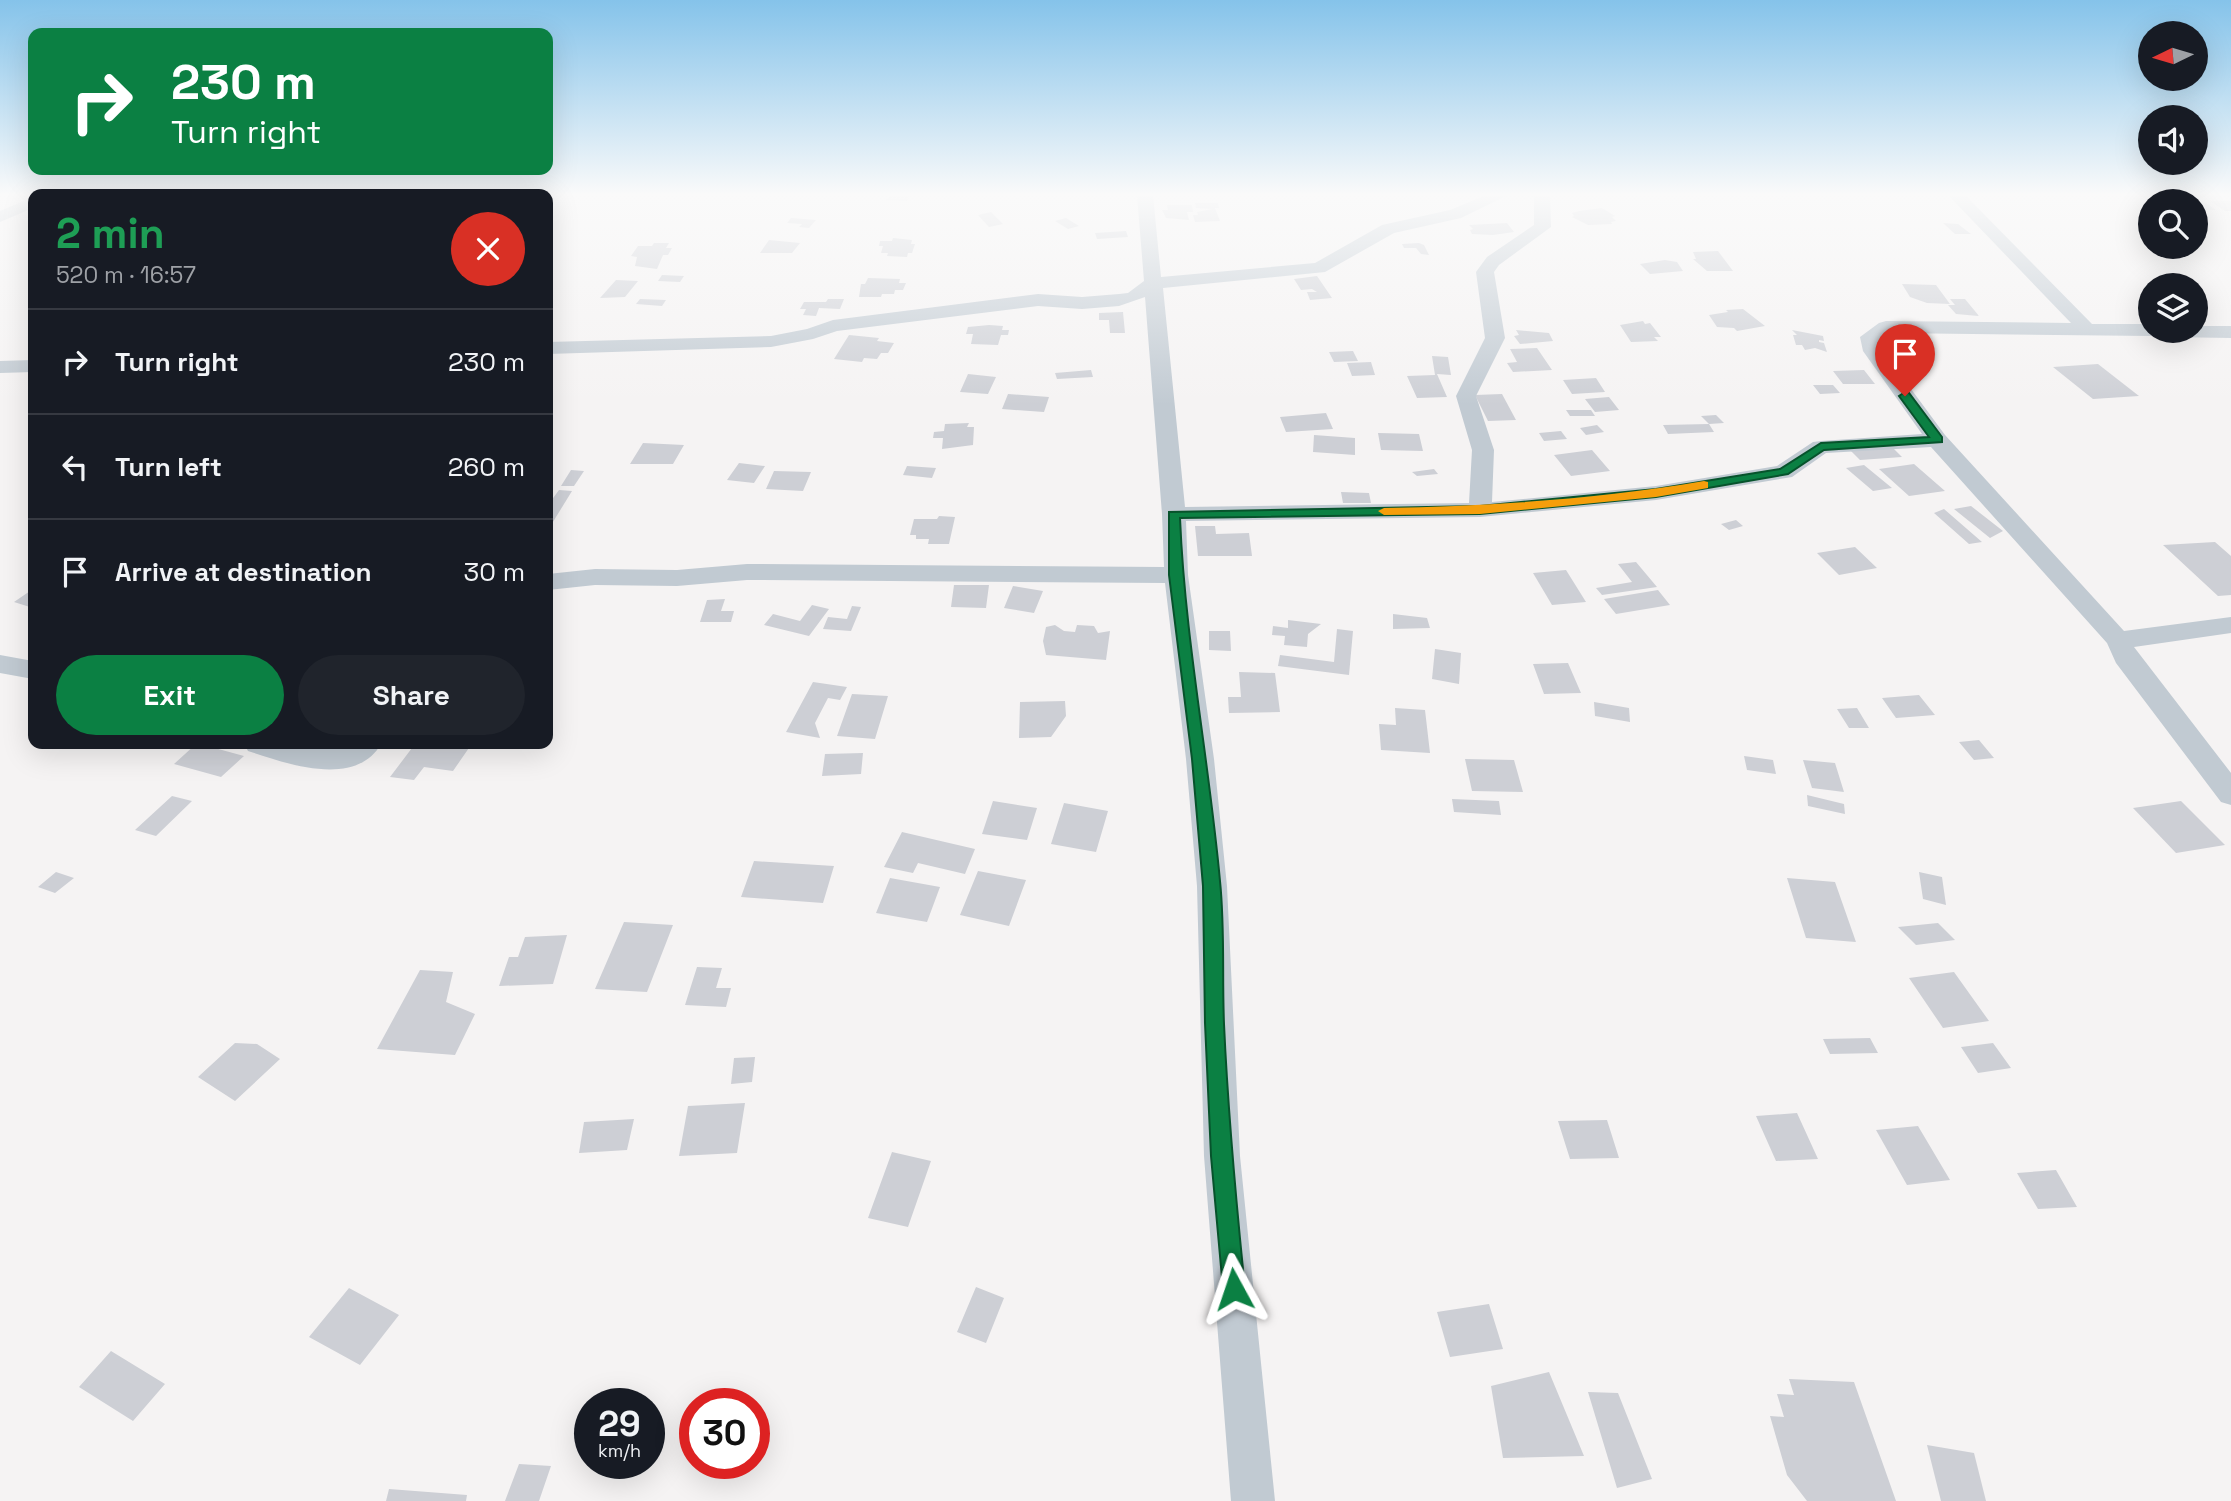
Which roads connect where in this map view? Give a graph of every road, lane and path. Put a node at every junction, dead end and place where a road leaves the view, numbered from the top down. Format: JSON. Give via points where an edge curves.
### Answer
{"nodes":[{"id":1,"x":1151,"y":265,"type":"edge"},
{"id":2,"x":1324,"y":265,"type":"edge"},
{"id":3,"x":1490,"y":265,"type":"edge"},
{"id":4,"x":2024,"y":265,"type":"edge"},
{"id":5,"x":1152,"y":283,"type":"junction"},
{"id":6,"x":2087,"y":329,"type":"junction"},
{"id":7,"x":2138,"y":330,"type":"edge"},
{"id":8,"x":2208,"y":332,"type":"edge"},
{"id":9,"x":2231,"y":332,"type":"edge"},
{"id":10,"x":553,"y":348,"type":"edge"},
{"id":11,"x":28,"y":366,"type":"edge"},
{"id":12,"x":0,"y":367,"type":"edge"},
{"id":13,"x":1937,"y":440,"type":"junction"},
{"id":14,"x":1480,"y":510,"type":"junction"},
{"id":15,"x":1174,"y":514,"type":"junction"},
{"id":16,"x":1176,"y":575,"type":"junction"},
{"id":17,"x":553,"y":581,"type":"edge"},
{"id":18,"x":2231,"y":625,"type":"edge"},
{"id":19,"x":2118,"y":640,"type":"junction"},
{"id":20,"x":0,"y":664,"type":"edge"},
{"id":21,"x":28,"y":669,"type":"edge"},
{"id":22,"x":273,"y":749,"type":"edge"},
{"id":23,"x":359,"y":749,"type":"edge"},
{"id":24,"x":2231,"y":794,"type":"edge"},
{"id":25,"x":1253,"y":1501,"type":"edge"}],
"edges":[{"from":1,"to":5,"type":"street"},
{"from":2,"to":5,"type":"street"},
{"from":3,"to":14,"type":"street","via":[[1485,272],[1495,338],[1466,396],[1483,450]]},
{"from":4,"to":6,"type":"street"},
{"from":5,"to":10,"type":"street","via":[[1134,297],[1119,300],[1024,302],[833,326],[810,337],[729,344]]},
{"from":5,"to":15,"type":"street"},
{"from":6,"to":7,"type":"street"},
{"from":6,"to":13,"type":"street","via":[[1886,327],[1870,337],[1872,351]]},
{"from":8,"to":9,"type":"street"},
{"from":11,"to":12,"type":"street"},
{"from":13,"to":14,"type":"street","via":[[1821,447],[1784,472],[1656,493]]},
{"from":13,"to":19,"type":"street"},
{"from":14,"to":15,"type":"street"},
{"from":15,"to":16,"type":"street"},
{"from":16,"to":17,"type":"street","via":[[747,572]]},
{"from":16,"to":25,"type":"street","via":[[1212,886],[1222,1156]]},
{"from":18,"to":19,"type":"street"},
{"from":19,"to":24,"type":"street","via":[[2125,657]]},
{"from":20,"to":21,"type":"street"},
{"from":22,"to":23,"type":"street","via":[[304,759],[344,758]]}]}
